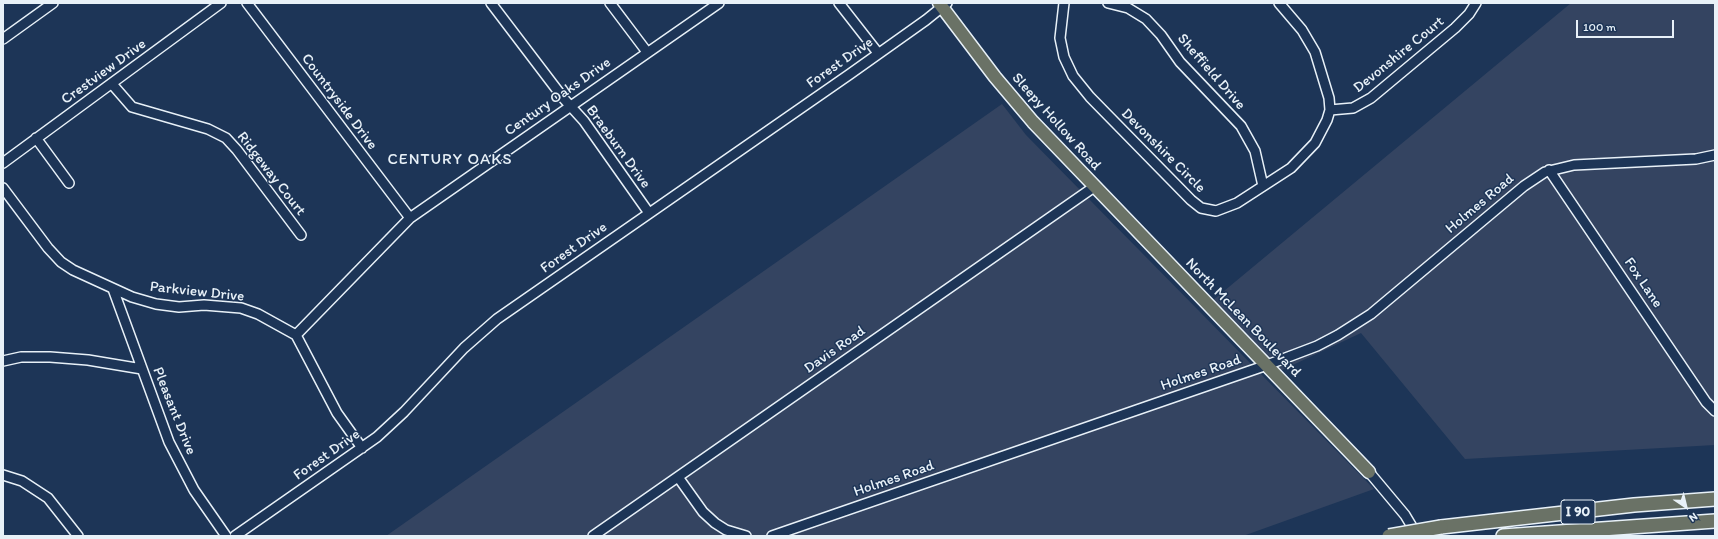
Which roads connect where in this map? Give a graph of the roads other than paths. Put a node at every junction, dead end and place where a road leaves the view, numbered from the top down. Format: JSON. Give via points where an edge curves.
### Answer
{"nodes":[{"id":1,"x":53,"y":3,"type":"edge"},
{"id":2,"x":221,"y":3,"type":"edge"},
{"id":3,"x":247,"y":3,"type":"edge"},
{"id":4,"x":491,"y":3,"type":"edge"},
{"id":5,"x":610,"y":3,"type":"edge"},
{"id":6,"x":719,"y":3,"type":"edge"},
{"id":7,"x":838,"y":3,"type":"edge"},
{"id":8,"x":1064,"y":3,"type":"edge"},
{"id":9,"x":1108,"y":3,"type":"edge"},
{"id":10,"x":1279,"y":3,"type":"edge"},
{"id":11,"x":1476,"y":3,"type":"edge"},
{"id":12,"x":943,"y":4,"type":"edge"},
{"id":13,"x":3,"y":39,"type":"edge"},
{"id":14,"x":647,"y":52,"type":"junction"},
{"id":15,"x":878,"y":53,"type":"junction"},
{"id":16,"x":112,"y":84,"type":"junction"},
{"id":17,"x":571,"y":106,"type":"junction"},
{"id":18,"x":1330,"y":110,"type":"junction"},
{"id":19,"x":36,"y":138,"type":"junction"},
{"id":20,"x":1715,"y":155,"type":"edge"},
{"id":21,"x":3,"y":163,"type":"edge"},
{"id":22,"x":1550,"y":170,"type":"junction"},
{"id":23,"x":69,"y":183,"type":"dead end"},
{"id":24,"x":1263,"y":186,"type":"junction"},
{"id":25,"x":1094,"y":187,"type":"junction"},
{"id":26,"x":3,"y":188,"type":"edge"},
{"id":27,"x":649,"y":213,"type":"junction"},
{"id":28,"x":410,"y":218,"type":"junction"},
{"id":29,"x":301,"y":235,"type":"dead end"},
{"id":30,"x":113,"y":289,"type":"junction"},
{"id":31,"x":296,"y":335,"type":"junction"},
{"id":32,"x":3,"y":361,"type":"edge"},
{"id":33,"x":1267,"y":366,"type":"junction"},
{"id":34,"x":142,"y":369,"type":"junction"},
{"id":35,"x":1715,"y":411,"type":"edge"},
{"id":36,"x":362,"y":448,"type":"junction"},
{"id":37,"x":1369,"y":472,"type":"joint"},
{"id":38,"x":3,"y":475,"type":"edge"},
{"id":39,"x":678,"y":477,"type":"junction"},
{"id":40,"x":1715,"y":499,"type":"edge"},
{"id":41,"x":1715,"y":521,"type":"edge"},
{"id":42,"x":78,"y":536,"type":"edge"},
{"id":43,"x":226,"y":536,"type":"edge"},
{"id":44,"x":234,"y":536,"type":"edge"},
{"id":45,"x":593,"y":536,"type":"edge"},
{"id":46,"x":746,"y":536,"type":"edge"},
{"id":47,"x":772,"y":536,"type":"edge"},
{"id":48,"x":1388,"y":536,"type":"edge"},
{"id":49,"x":1418,"y":536,"type":"edge"},
{"id":50,"x":1503,"y":536,"type":"edge"}],
"edges":[{"from":1,"to":13,"type":"street"},
{"from":2,"to":16,"type":"street","name":"Crestview Drive"},
{"from":3,"to":28,"type":"street","name":"Countryside Drive"},
{"from":4,"to":17,"type":"street","name":"Braeburn Drive"},
{"from":5,"to":14,"type":"street"},
{"from":6,"to":14,"type":"street","name":"Century Oaks Drive"},
{"from":7,"to":15,"type":"street"},
{"from":8,"to":24,"type":"street","name":"Devonshire Circle","via":[[1061,42],[1072,76],[1191,200],[1201,208],[1216,211],[1237,203]]},
{"from":9,"to":24,"type":"street","name":"Sheffield Drive","via":[[1128,8],[1154,27],[1180,62],[1241,126],[1255,151]]},
{"from":10,"to":18,"type":"street","name":"Devonshire Circle","via":[[1302,30],[1314,52],[1326,85]]},
{"from":11,"to":18,"type":"street","name":"Devonshire Court","via":[[1455,28],[1371,98],[1353,108]]},
{"from":12,"to":15,"type":"street","name":"Forest Drive"},
{"from":12,"to":25,"type":"main road","name":"Sleepy Hollow Road","via":[[995,77]]},
{"from":14,"to":17,"type":"street","name":"Century Oaks Drive"},
{"from":15,"to":27,"type":"street","name":"Forest Drive"},
{"from":16,"to":19,"type":"street","name":"Crestview Drive"},
{"from":16,"to":29,"type":"street","name":"Ridgeway Court","via":[[132,107],[208,129],[226,138]]},
{"from":17,"to":27,"type":"street","name":"Braeburn Drive"},
{"from":17,"to":28,"type":"street","name":"Century Oaks Drive"},
{"from":18,"to":24,"type":"street","name":"Devonshire Circle","via":[[1322,131],[1308,152],[1291,168]]},
{"from":19,"to":21,"type":"street","name":"Crestview Drive"},
{"from":19,"to":23,"type":"street"},
{"from":20,"to":22,"type":"street","name":"Holmes Road","via":[[1696,159],[1574,165]]},
{"from":22,"to":33,"type":"street","name":"Holmes Road","via":[[1532,179],[1371,314],[1317,346]]},
{"from":22,"to":35,"type":"street","name":"Fox Lane","via":[[1706,402]]},
{"from":25,"to":33,"type":"main road","name":"North McLean Boulevard"},
{"from":25,"to":39,"type":"street","name":"Davis Road"},
{"from":26,"to":30,"type":"street","name":"Parkview Drive","via":[[61,262]]},
{"from":27,"to":36,"type":"street","name":"Forest Drive","via":[[481,331],[395,421]]},
{"from":28,"to":31,"type":"street","name":"Century Oaks Drive"},
{"from":30,"to":31,"type":"street","name":"Parkview Drive","via":[[156,304],[241,308],[258,314]]},
{"from":30,"to":34,"type":"street","name":"Pleasant Drive"},
{"from":31,"to":36,"type":"street","via":[[337,413]]},
{"from":32,"to":34,"type":"street","via":[[21,357],[50,357]]},
{"from":33,"to":37,"type":"main road","name":"North McLean Boulevard"},
{"from":33,"to":47,"type":"street","name":"Holmes Road"},
{"from":34,"to":43,"type":"street","name":"Pleasant Drive","via":[[180,464],[194,490]]},
{"from":36,"to":44,"type":"street","name":"Forest Drive"},
{"from":37,"to":49,"type":"street","via":[[1405,515]]},
{"from":38,"to":42,"type":"street","via":[[22,481],[48,498]]},
{"from":39,"to":45,"type":"street","name":"Davis Road"},
{"from":39,"to":46,"type":"street","via":[[703,512],[715,523],[726,530]]},
{"from":40,"to":48,"type":"highway","number":"I 90","bridge":true,"via":[[1634,505],[1441,527]]},
{"from":41,"to":50,"type":"highway","number":"I 90"}]}
